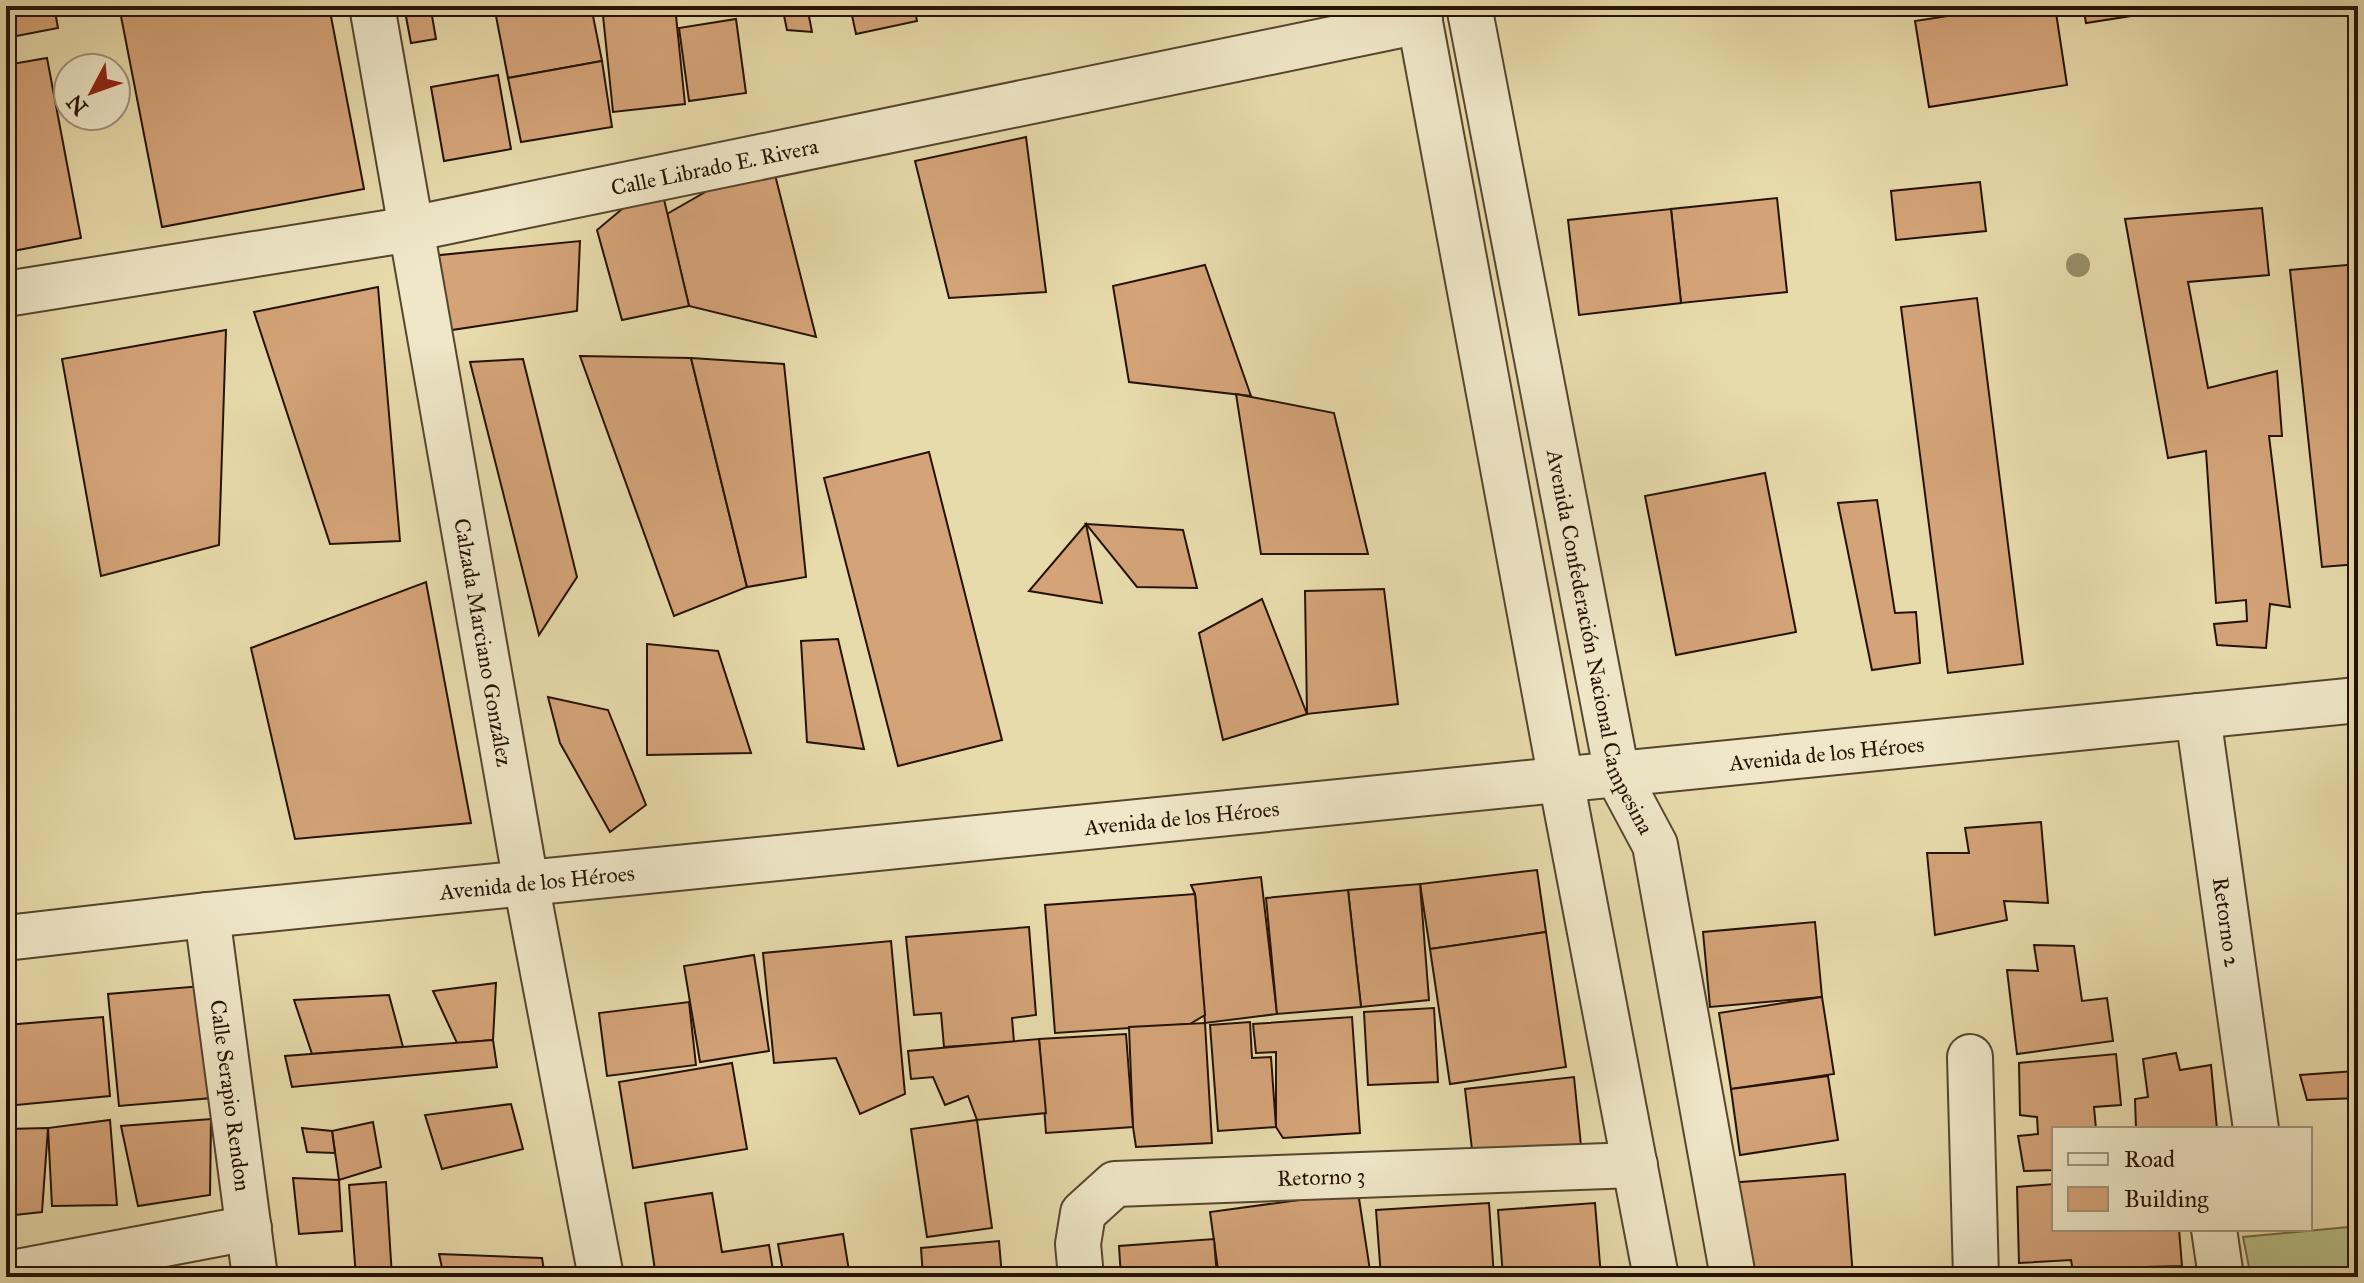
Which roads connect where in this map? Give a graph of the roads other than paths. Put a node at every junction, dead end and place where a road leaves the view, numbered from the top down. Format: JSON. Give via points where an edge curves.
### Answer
{"nodes":[{"id":1,"x":372,"y":6,"type":"edge"},
{"id":2,"x":1469,"y":6,"type":"edge"},
{"id":3,"x":1419,"y":13,"type":"edge"},
{"id":4,"x":411,"y":229,"type":"junction"},
{"id":5,"x":1515,"y":252,"type":"junction"},
{"id":6,"x":1465,"y":259,"type":"junction"},
{"id":7,"x":6,"y":294,"type":"edge"},
{"id":8,"x":2358,"y":700,"type":"edge"},
{"id":9,"x":2198,"y":716,"type":"junction"},
{"id":10,"x":1617,"y":774,"type":"junction"},
{"id":11,"x":1561,"y":780,"type":"junction"},
{"id":12,"x":526,"y":883,"type":"junction"},
{"id":13,"x":207,"y":915,"type":"junction"},
{"id":14,"x":6,"y":938,"type":"edge"},
{"id":15,"x":1970,"y":1057,"type":"dead end"},
{"id":16,"x":2256,"y":1127,"type":"edge"},
{"id":17,"x":1635,"y":1165,"type":"junction"},
{"id":18,"x":249,"y":1228,"type":"junction"},
{"id":19,"x":2214,"y":1231,"type":"edge"},
{"id":20,"x":6,"y":1274,"type":"edge"},
{"id":21,"x":255,"y":1277,"type":"edge"},
{"id":22,"x":601,"y":1277,"type":"edge"},
{"id":23,"x":1081,"y":1277,"type":"edge"},
{"id":24,"x":1656,"y":1277,"type":"edge"},
{"id":25,"x":1733,"y":1277,"type":"edge"},
{"id":26,"x":1976,"y":1277,"type":"edge"},
{"id":27,"x":2221,"y":1277,"type":"edge"}],
"edges":[{"from":1,"to":4,"type":"street","name":"Calzada Marciano González"},
{"from":2,"to":5,"type":"street","name":"Avenida Confederación Nacional Campesina"},
{"from":3,"to":4,"type":"street","name":"Calle Librado E. Rivera"},
{"from":3,"to":6,"type":"street"},
{"from":4,"to":7,"type":"street","name":"Calle Librado E. Rivera"},
{"from":4,"to":12,"type":"street","name":"Calzada Marciano González"},
{"from":5,"to":6,"type":"street"},
{"from":5,"to":10,"type":"street","name":"Avenida Confederación Nacional Campesina"},
{"from":6,"to":11,"type":"street"},
{"from":8,"to":9,"type":"street","name":"Avenida de los Héroes"},
{"from":9,"to":10,"type":"street","name":"Avenida de los Héroes"},
{"from":9,"to":16,"type":"street","name":"Retorno 2"},
{"from":10,"to":11,"type":"street","name":"Avenida de los Héroes"},
{"from":10,"to":25,"type":"street","name":"Avenida Confederación Nacional Campesina","via":[[1655,845]]},
{"from":11,"to":12,"type":"street","name":"Avenida de los Héroes"},
{"from":11,"to":17,"type":"street"},
{"from":12,"to":13,"type":"street","name":"Avenida de los Héroes"},
{"from":12,"to":22,"type":"street","name":"Calzada Marciano González"},
{"from":13,"to":14,"type":"street","name":"Avenida de los Héroes"},
{"from":13,"to":18,"type":"street","name":"Calle Serapio Rendon"},
{"from":15,"to":26,"type":"street"},
{"from":17,"to":23,"type":"street","name":"Retorno 3","via":[[1115,1184],[1083,1213],[1078,1244]]},
{"from":17,"to":24,"type":"street"},
{"from":18,"to":20,"type":"street"},
{"from":18,"to":21,"type":"street","name":"Calle Serapio Rendon"},
{"from":19,"to":27,"type":"street"}]}
